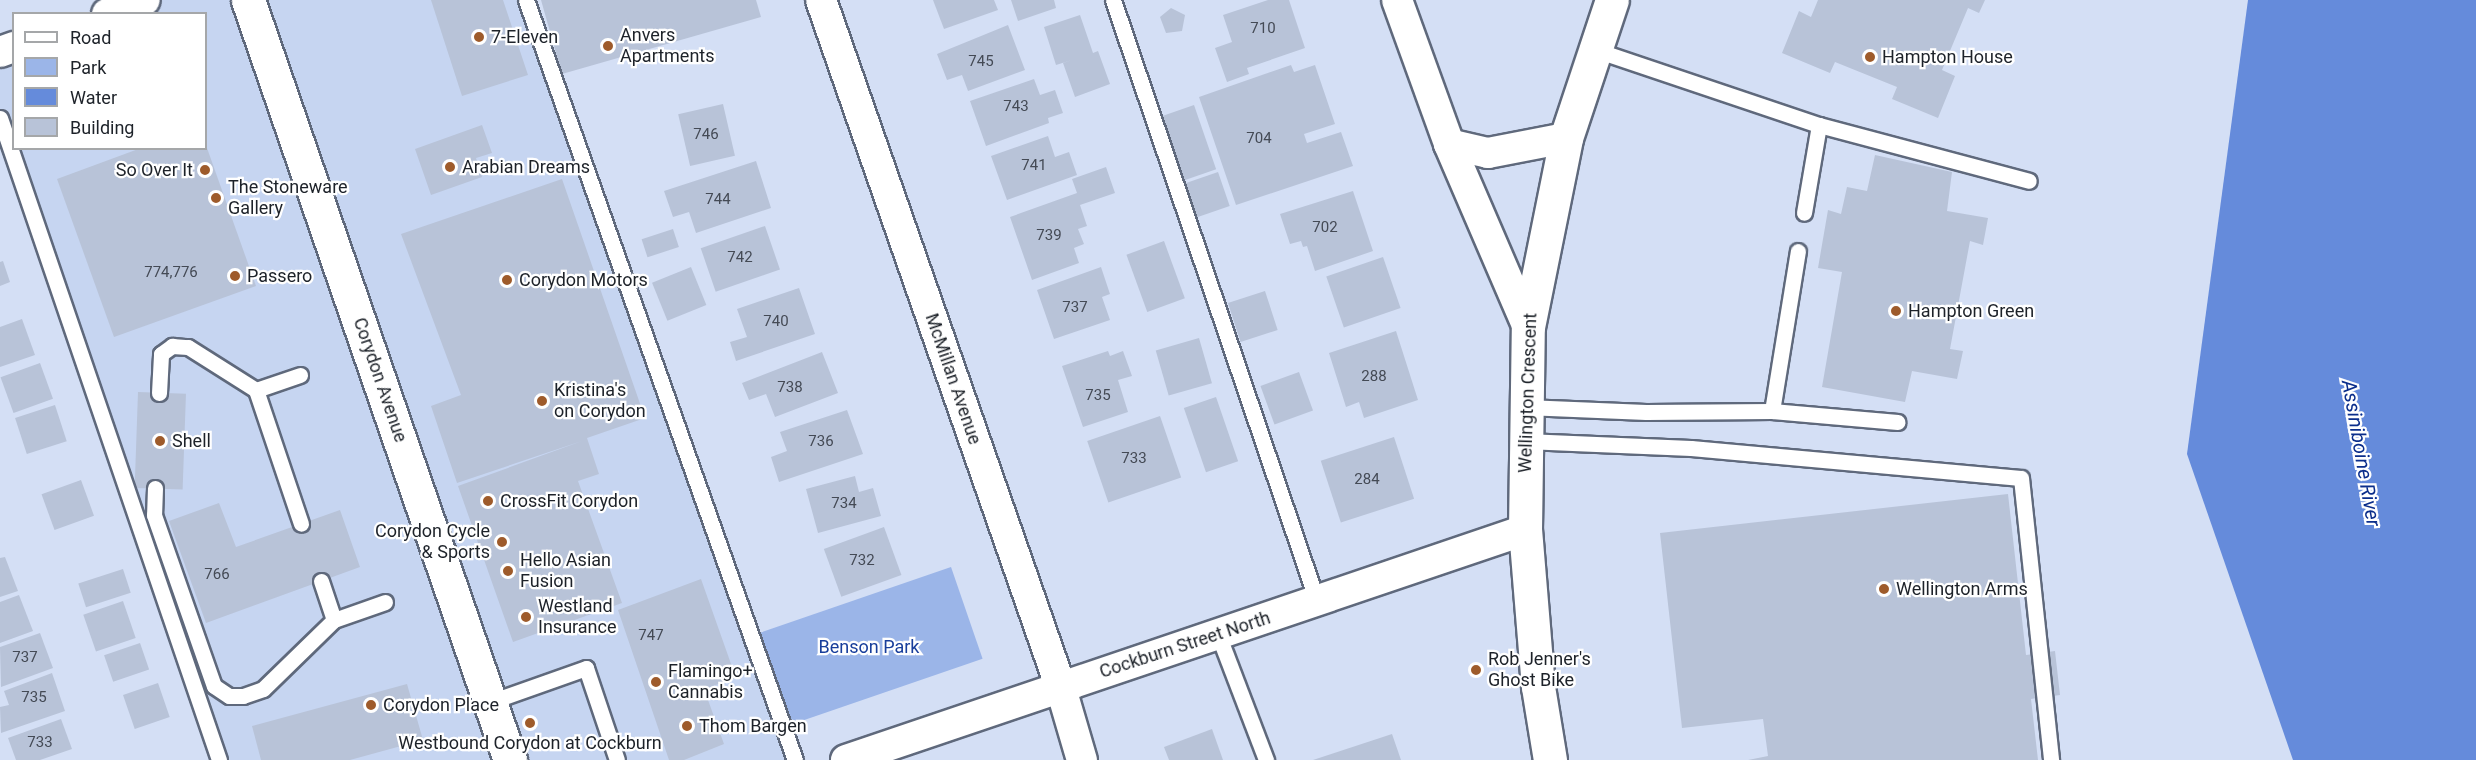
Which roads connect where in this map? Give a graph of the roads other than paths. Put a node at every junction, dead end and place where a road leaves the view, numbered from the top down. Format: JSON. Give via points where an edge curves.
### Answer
{"nodes":[{"id":1,"x":145,"y":0,"type":"edge"},
{"id":2,"x":248,"y":0,"type":"edge"},
{"id":3,"x":526,"y":0,"type":"edge"},
{"id":4,"x":821,"y":0,"type":"edge"},
{"id":5,"x":1113,"y":0,"type":"edge"},
{"id":6,"x":1397,"y":0,"type":"edge"},
{"id":7,"x":1612,"y":0,"type":"edge"},
{"id":8,"x":112,"y":12,"type":"edge"},
{"id":9,"x":1593,"y":49,"type":"junction"},
{"id":10,"x":0,"y":118,"type":"edge"},
{"id":11,"x":1819,"y":125,"type":"junction"},
{"id":12,"x":1566,"y":138,"type":"junction"},
{"id":13,"x":1449,"y":144,"type":"junction"},
{"id":14,"x":2029,"y":181,"type":"dead end"},
{"id":15,"x":1804,"y":213,"type":"dead end"},
{"id":16,"x":1798,"y":251,"type":"dead end"},
{"id":17,"x":1528,"y":327,"type":"junction"},
{"id":18,"x":300,"y":375,"type":"dead end"},
{"id":19,"x":256,"y":390,"type":"junction"},
{"id":20,"x":159,"y":393,"type":"dead end"},
{"id":21,"x":1525,"y":407,"type":"junction"},
{"id":22,"x":1772,"y":411,"type":"junction"},
{"id":23,"x":1898,"y":422,"type":"dead end"},
{"id":24,"x":1525,"y":441,"type":"junction"},
{"id":25,"x":155,"y":488,"type":"dead end"},
{"id":26,"x":302,"y":524,"type":"dead end"},
{"id":27,"x":1525,"y":530,"type":"junction"},
{"id":28,"x":321,"y":581,"type":"dead end"},
{"id":29,"x":1317,"y":601,"type":"junction"},
{"id":30,"x":385,"y":602,"type":"dead end"},
{"id":31,"x":334,"y":620,"type":"junction"},
{"id":32,"x":1218,"y":634,"type":"junction"},
{"id":33,"x":1060,"y":685,"type":"junction"},
{"id":34,"x":490,"y":702,"type":"junction"},
{"id":35,"x":219,"y":760,"type":"edge"},
{"id":36,"x":510,"y":760,"type":"edge"},
{"id":37,"x":617,"y":760,"type":"edge"},
{"id":38,"x":795,"y":760,"type":"edge"},
{"id":39,"x":846,"y":760,"type":"edge"},
{"id":40,"x":1082,"y":760,"type":"edge"},
{"id":41,"x":1266,"y":760,"type":"edge"},
{"id":42,"x":1550,"y":760,"type":"edge"},
{"id":43,"x":2051,"y":760,"type":"edge"}],
"edges":[{"from":1,"to":8,"type":"street"},
{"from":2,"to":34,"type":"main road","name":"Corydon Avenue"},
{"from":3,"to":38,"type":"lane"},
{"from":4,"to":33,"type":"street","name":"McMillan Avenue"},
{"from":5,"to":29,"type":"lane"},
{"from":6,"to":13,"type":"street"},
{"from":7,"to":9,"type":"main road","name":"Wellington Crescent"},
{"from":9,"to":11,"type":"lane"},
{"from":9,"to":12,"type":"main road","name":"Wellington Crescent"},
{"from":10,"to":35,"type":"lane"},
{"from":11,"to":14,"type":"lane"},
{"from":11,"to":15,"type":"lane"},
{"from":12,"to":13,"type":"street","via":[[1488,153]]},
{"from":12,"to":17,"type":"main road","name":"Wellington Crescent"},
{"from":13,"to":17,"type":"street"},
{"from":16,"to":22,"type":"lane"},
{"from":17,"to":21,"type":"main road","name":"Wellington Crescent"},
{"from":18,"to":19,"type":"lane"},
{"from":19,"to":20,"type":"lane","via":[[188,347],[172,346],[161,354]]},
{"from":19,"to":26,"type":"lane"},
{"from":21,"to":22,"type":"lane","via":[[1646,412]]},
{"from":21,"to":24,"type":"main road","name":"Wellington Crescent"},
{"from":22,"to":23,"type":"lane"},
{"from":24,"to":27,"type":"main road","name":"Wellington Crescent"},
{"from":24,"to":43,"type":"lane","via":[[1691,448],[2021,478]]},
{"from":25,"to":31,"type":"lane","via":[[154,515],[214,686],[236,696],[263,689]]},
{"from":27,"to":29,"type":"street","name":"Cockburn Street North"},
{"from":27,"to":42,"type":"main road","name":"Wellington Crescent","via":[[1538,687]]},
{"from":28,"to":31,"type":"lane"},
{"from":29,"to":32,"type":"street","name":"Cockburn Street North"},
{"from":30,"to":31,"type":"lane"},
{"from":32,"to":33,"type":"street","name":"Cockburn Street North"},
{"from":32,"to":41,"type":"lane"},
{"from":33,"to":39,"type":"street","name":"Cockburn Street North"},
{"from":33,"to":40,"type":"street","name":"McMillan Avenue"},
{"from":34,"to":36,"type":"main road","name":"Corydon Avenue"},
{"from":34,"to":37,"type":"lane","via":[[585,668]]}]}
